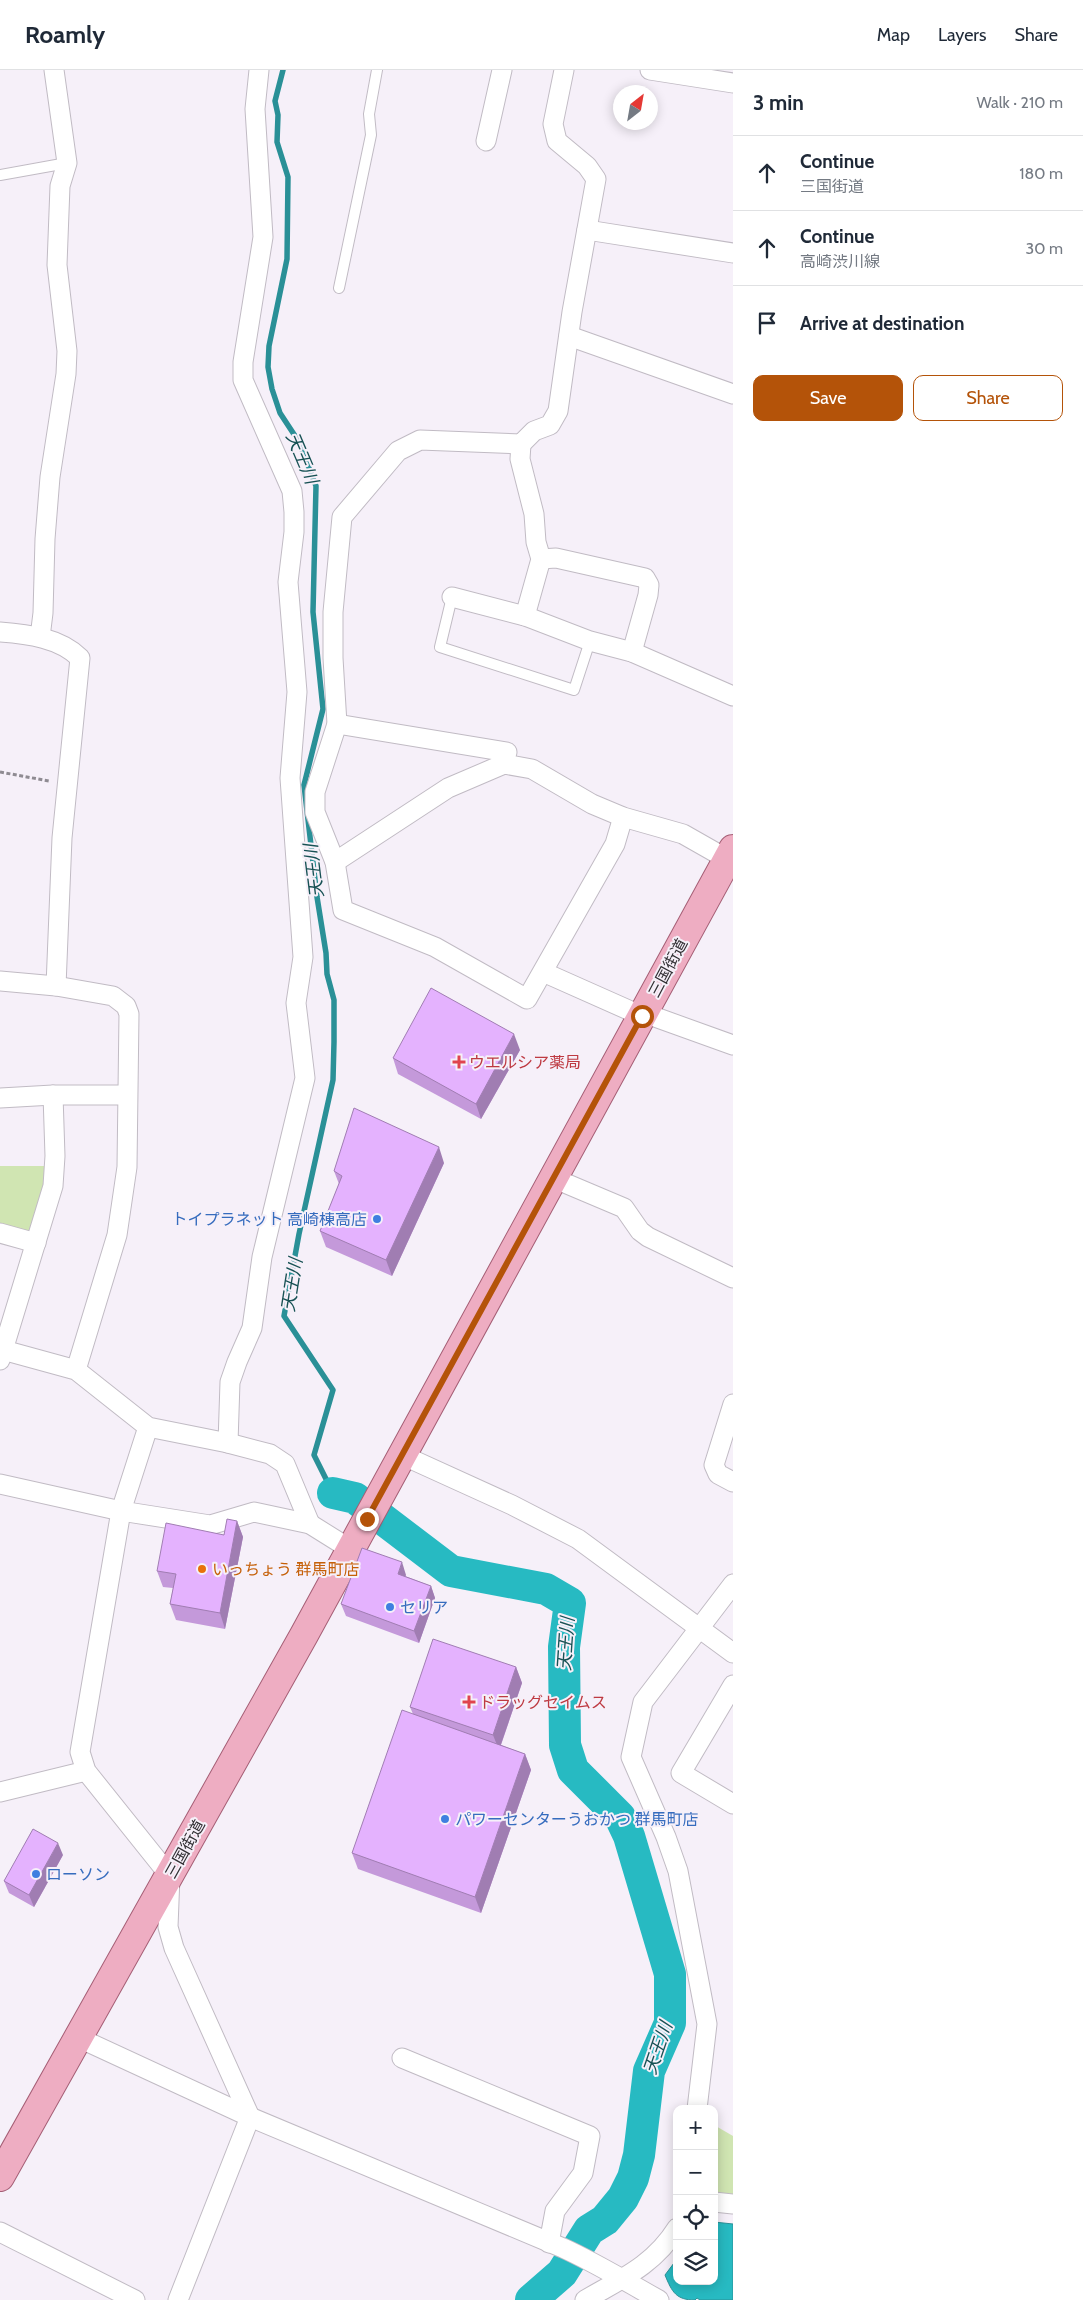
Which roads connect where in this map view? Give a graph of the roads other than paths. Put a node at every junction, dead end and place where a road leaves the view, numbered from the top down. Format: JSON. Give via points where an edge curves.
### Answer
{"nodes":[{"id":1,"x":54,"y":70,"type":"edge"},
{"id":2,"x":259,"y":70,"type":"edge"},
{"id":3,"x":377,"y":70,"type":"edge"},
{"id":4,"x":502,"y":70,"type":"edge"},
{"id":5,"x":564,"y":70,"type":"edge"},
{"id":6,"x":650,"y":70,"type":"edge"},
{"id":7,"x":733,"y":83,"type":"edge"},
{"id":8,"x":486,"y":141,"type":"dead end"},
{"id":9,"x":67,"y":163,"type":"junction"},
{"id":10,"x":0,"y":175,"type":"edge"},
{"id":11,"x":587,"y":230,"type":"junction"},
{"id":12,"x":733,"y":254,"type":"edge"},
{"id":13,"x":339,"y":288,"type":"dead end"},
{"id":14,"x":569,"y":336,"type":"junction"},
{"id":15,"x":733,"y":394,"type":"edge"},
{"id":16,"x":521,"y":444,"type":"junction"},
{"id":17,"x":541,"y":559,"type":"junction"},
{"id":18,"x":452,"y":597,"type":"joint"},
{"id":19,"x":525,"y":616,"type":"junction"},
{"id":20,"x":0,"y":632,"type":"edge"},
{"id":21,"x":40,"y":637,"type":"junction"},
{"id":22,"x":590,"y":641,"type":"junction"},
{"id":23,"x":632,"y":652,"type":"junction"},
{"id":24,"x":733,"y":696,"type":"edge"},
{"id":25,"x":338,"y":724,"type":"junction"},
{"id":26,"x":504,"y":764,"type":"junction"},
{"id":27,"x":623,"y":817,"type":"junction"},
{"id":28,"x":730,"y":854,"type":"edge"},
{"id":29,"x":335,"y":862,"type":"junction"},
{"id":30,"x":543,"y":972,"type":"junction"},
{"id":31,"x":0,"y":981,"type":"edge"},
{"id":32,"x":56,"y":986,"type":"junction"},
{"id":33,"x":643,"y":1015,"type":"junction"},
{"id":34,"x":733,"y":1045,"type":"edge"},
{"id":35,"x":53,"y":1095,"type":"junction"},
{"id":36,"x":128,"y":1095,"type":"junction"},
{"id":37,"x":0,"y":1098,"type":"edge"},
{"id":38,"x":553,"y":1178,"type":"junction"},
{"id":39,"x":0,"y":1232,"type":"edge"},
{"id":40,"x":36,"y":1243,"type":"junction"},
{"id":41,"x":733,"y":1278,"type":"edge"},
{"id":42,"x":6,"y":1318,"type":"edge"},
{"id":43,"x":2,"y":1355,"type":"edge"},
{"id":44,"x":76,"y":1370,"type":"junction"},
{"id":45,"x":733,"y":1404,"type":"edge"},
{"id":46,"x":148,"y":1427,"type":"junction"},
{"id":47,"x":228,"y":1442,"type":"junction"},
{"id":48,"x":402,"y":1455,"type":"junction"},
{"id":49,"x":733,"y":1482,"type":"edge"},
{"id":50,"x":0,"y":1484,"type":"edge"},
{"id":51,"x":121,"y":1511,"type":"junction"},
{"id":52,"x":310,"y":1524,"type":"junction"},
{"id":53,"x":350,"y":1549,"type":"junction"},
{"id":54,"x":733,"y":1584,"type":"edge"},
{"id":55,"x":700,"y":1628,"type":"junction"},
{"id":56,"x":733,"y":1653,"type":"edge"},
{"id":57,"x":733,"y":1685,"type":"edge"},
{"id":58,"x":86,"y":1771,"type":"junction"},
{"id":59,"x":0,"y":1792,"type":"edge"},
{"id":60,"x":733,"y":1804,"type":"edge"},
{"id":61,"x":170,"y":1876,"type":"junction"},
{"id":62,"x":79,"y":2038,"type":"junction"},
{"id":63,"x":402,"y":2058,"type":"dead end"},
{"id":64,"x":697,"y":2105,"type":"edge"},
{"id":65,"x":250,"y":2117,"type":"junction"},
{"id":66,"x":0,"y":2177,"type":"edge"},
{"id":67,"x":718,"y":2202,"type":"edge"},
{"id":68,"x":733,"y":2204,"type":"edge"},
{"id":69,"x":0,"y":2232,"type":"edge"},
{"id":70,"x":673,"y":2234,"type":"edge"},
{"id":71,"x":556,"y":2245,"type":"junction"},
{"id":72,"x":621,"y":2280,"type":"junction"},
{"id":73,"x":135,"y":2300,"type":"edge"},
{"id":74,"x":178,"y":2300,"type":"edge"},
{"id":75,"x":585,"y":2300,"type":"edge"},
{"id":76,"x":659,"y":2300,"type":"edge"}],
"edges":[{"from":1,"to":9,"type":"street"},
{"from":2,"to":47,"type":"street","via":[[255,109],[263,237],[243,380],[292,491],[294,512],[288,582],[297,692],[290,778],[302,957],[296,1003],[305,1078],[262,1257],[252,1328],[230,1382]]},
{"from":3,"to":13,"type":"lane","via":[[369,114],[371,135]]},
{"from":4,"to":8,"type":"street"},
{"from":5,"to":11,"type":"street","via":[[553,124],[557,141],[587,166],[596,179]]},
{"from":6,"to":7,"type":"street"},
{"from":9,"to":10,"type":"lane"},
{"from":9,"to":21,"type":"street","via":[[60,186],[57,265],[67,352],[66,374],[50,477]]},
{"from":11,"to":12,"type":"street"},
{"from":11,"to":14,"type":"street"},
{"from":14,"to":15,"type":"street"},
{"from":14,"to":16,"type":"street","via":[[558,411],[550,424],[534,431]]},
{"from":16,"to":17,"type":"street","via":[[520,459]]},
{"from":16,"to":25,"type":"street","via":[[420,440],[410,443],[398,451],[342,518],[333,612]]},
{"from":17,"to":19,"type":"street"},
{"from":17,"to":23,"type":"street","via":[[556,558],[645,578],[649,585],[648,595]]},
{"from":18,"to":19,"type":"street"},
{"from":18,"to":22,"type":"lane","via":[[440,648],[574,690]]},
{"from":19,"to":22,"type":"street"},
{"from":20,"to":21,"type":"street"},
{"from":21,"to":32,"type":"street","via":[[72,650],[80,658],[62,838]]},
{"from":22,"to":23,"type":"street"},
{"from":23,"to":24,"type":"street"},
{"from":25,"to":26,"type":"street","via":[[506,752]]},
{"from":25,"to":29,"type":"street","via":[[315,792],[315,812]]},
{"from":26,"to":27,"type":"street","via":[[547,776],[592,804]]},
{"from":26,"to":29,"type":"street","via":[[448,788]]},
{"from":27,"to":28,"type":"street","via":[[683,834]]},
{"from":27,"to":30,"type":"street","via":[[615,844]]},
{"from":28,"to":33,"type":"main road","name":"三国街道"},
{"from":29,"to":30,"type":"street","via":[[343,910],[435,947],[527,999]]},
{"from":30,"to":33,"type":"street"},
{"from":31,"to":32,"type":"street"},
{"from":32,"to":36,"type":"street","via":[[112,996],[126,1006],[130,1023]]},
{"from":33,"to":34,"type":"street"},
{"from":33,"to":38,"type":"main road","name":"三国街道"},
{"from":35,"to":36,"type":"street"},
{"from":35,"to":37,"type":"street"},
{"from":35,"to":40,"type":"street","via":[[53,1186]]},
{"from":36,"to":44,"type":"street","via":[[127,1167],[121,1214]]},
{"from":38,"to":41,"type":"street","via":[[624,1208],[648,1237]]},
{"from":38,"to":48,"type":"main road","name":"三国街道"},
{"from":39,"to":40,"type":"street"},
{"from":40,"to":42,"type":"street"},
{"from":42,"to":43,"type":"street"},
{"from":43,"to":44,"type":"street"},
{"from":44,"to":46,"type":"street"},
{"from":45,"to":49,"type":"street","via":[[714,1465],[718,1474]]},
{"from":46,"to":47,"type":"street"},
{"from":46,"to":51,"type":"street"},
{"from":47,"to":52,"type":"street","via":[[270,1454],[285,1464]]},
{"from":48,"to":53,"type":"main road","name":"三国街道"},
{"from":48,"to":55,"type":"street","via":[[578,1539]]},
{"from":50,"to":51,"type":"street"},
{"from":51,"to":52,"type":"street","via":[[210,1525],[254,1512]]},
{"from":51,"to":58,"type":"street","via":[[80,1752]]},
{"from":52,"to":53,"type":"street"},
{"from":53,"to":61,"type":"main road","name":"三国街道"},
{"from":54,"to":55,"type":"street"},
{"from":55,"to":56,"type":"street"},
{"from":55,"to":64,"type":"street","via":[[643,1702],[631,1757],[678,1871],[707,2024]]},
{"from":57,"to":60,"type":"street","via":[[681,1773]]},
{"from":58,"to":59,"type":"street"},
{"from":58,"to":61,"type":"street"},
{"from":61,"to":62,"type":"main road","name":"三国街道"},
{"from":61,"to":65,"type":"street","via":[[168,1927],[174,1948]]},
{"from":62,"to":65,"type":"street"},
{"from":62,"to":66,"type":"main road","name":"三国街道"},
{"from":63,"to":71,"type":"street","via":[[590,2136],[583,2173],[555,2211]]},
{"from":65,"to":71,"type":"street"},
{"from":65,"to":74,"type":"street"},
{"from":67,"to":68,"type":"street"},
{"from":69,"to":73,"type":"street"},
{"from":70,"to":72,"type":"street","via":[[648,2264]]},
{"from":71,"to":72,"type":"street"},
{"from":72,"to":75,"type":"street"},
{"from":72,"to":76,"type":"street"}]}
